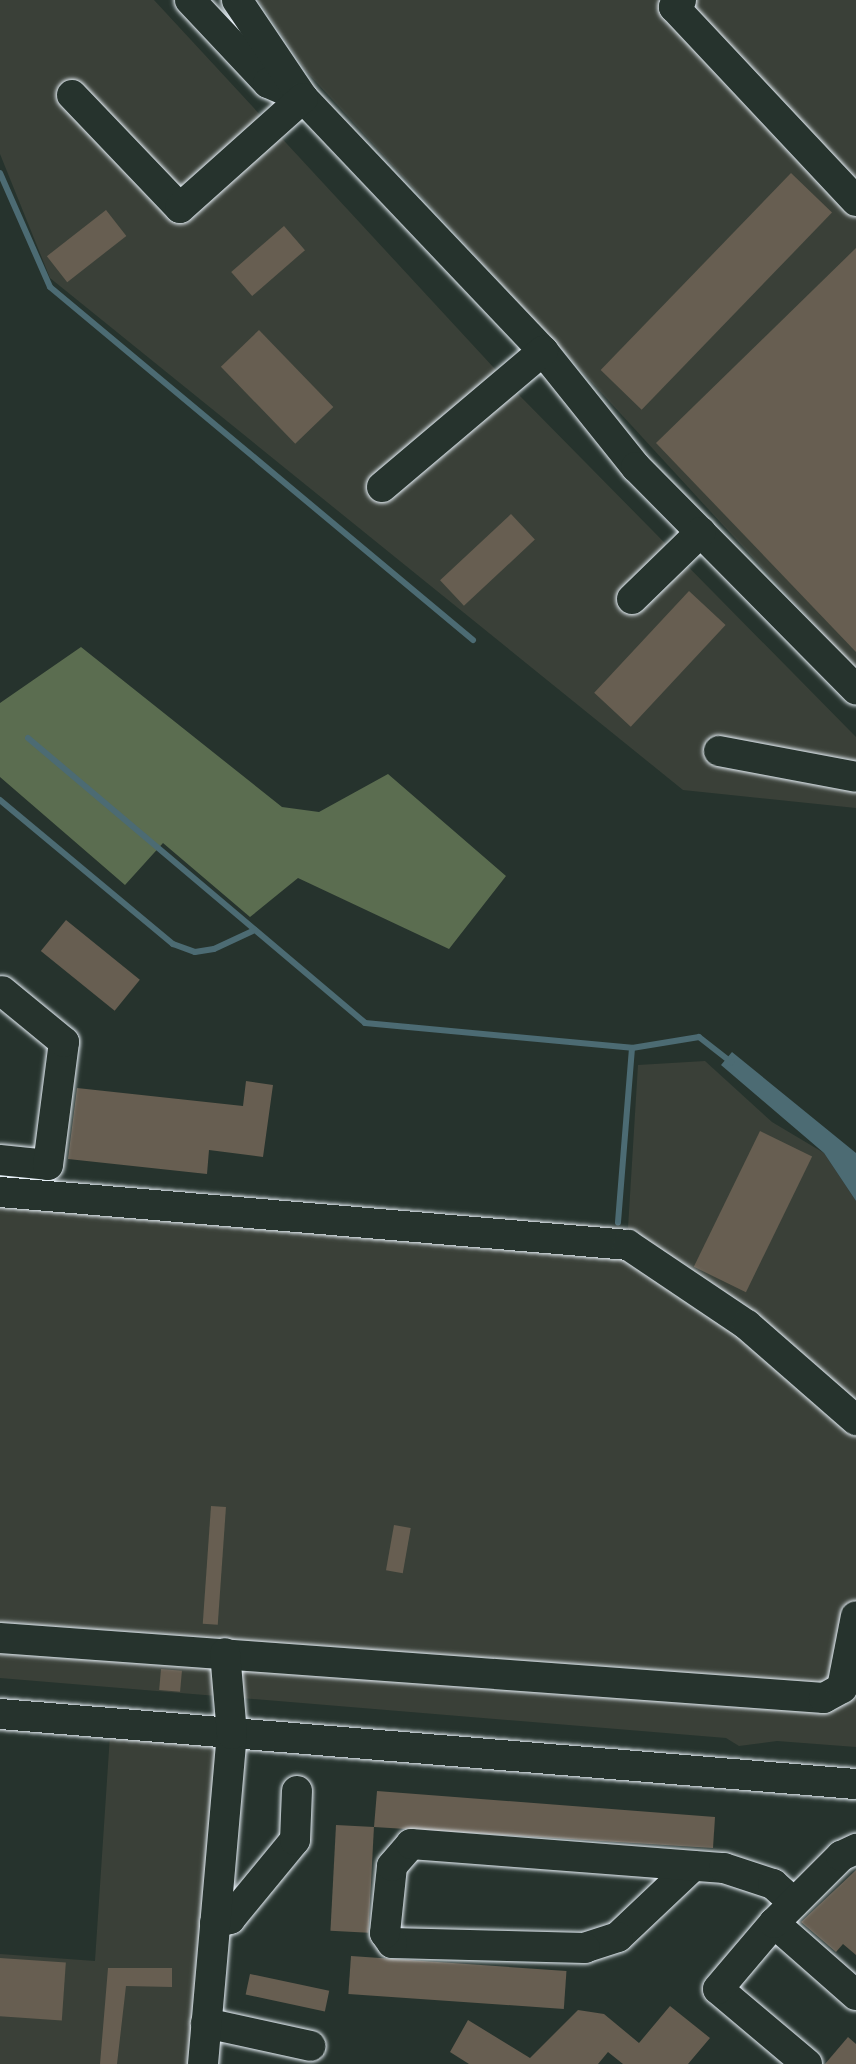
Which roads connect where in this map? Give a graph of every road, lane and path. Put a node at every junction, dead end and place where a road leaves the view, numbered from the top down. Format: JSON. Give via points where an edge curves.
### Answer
{"nodes":[{"id":1,"x":190,"y":0,"type":"edge"},
{"id":2,"x":236,"y":0,"type":"edge"},
{"id":3,"x":682,"y":0,"type":"edge"},
{"id":4,"x":72,"y":95,"type":"dead end"},
{"id":5,"x":303,"y":98,"type":"junction"},
{"id":6,"x":856,"y":201,"type":"edge"},
{"id":7,"x":543,"y":351,"type":"junction"},
{"id":8,"x":382,"y":487,"type":"dead end"},
{"id":9,"x":701,"y":532,"type":"junction"},
{"id":10,"x":632,"y":598,"type":"dead end"},
{"id":11,"x":856,"y":689,"type":"edge"},
{"id":12,"x":719,"y":751,"type":"dead end"},
{"id":13,"x":856,"y":777,"type":"edge"},
{"id":14,"x":0,"y":1006,"type":"edge"},
{"id":15,"x":0,"y":1160,"type":"edge"},
{"id":16,"x":0,"y":1192,"type":"edge"},
{"id":17,"x":856,"y":1420,"type":"edge"},
{"id":18,"x":856,"y":1616,"type":"edge"},
{"id":19,"x":0,"y":1638,"type":"edge"},
{"id":20,"x":226,"y":1652,"type":"junction"},
{"id":21,"x":0,"y":1714,"type":"edge"},
{"id":22,"x":232,"y":1734,"type":"junction"},
{"id":23,"x":856,"y":1784,"type":"edge"},
{"id":24,"x":298,"y":1792,"type":"dead end"},
{"id":25,"x":856,"y":1850,"type":"edge"},
{"id":26,"x":693,"y":1866,"type":"junction"},
{"id":27,"x":784,"y":1913,"type":"junction"},
{"id":28,"x":215,"y":1923,"type":"junction"},
{"id":29,"x":856,"y":1995,"type":"edge"},
{"id":30,"x":206,"y":2023,"type":"junction"},
{"id":31,"x":311,"y":2046,"type":"dead end"},
{"id":32,"x":203,"y":2064,"type":"edge"},
{"id":33,"x":806,"y":2064,"type":"edge"}],
"edges":[{"from":1,"to":5,"type":"street","via":[[268,82]]},
{"from":2,"to":5,"type":"street"},
{"from":3,"to":6,"type":"street","via":[[674,7]]},
{"from":4,"to":5,"type":"street","via":[[180,208]]},
{"from":5,"to":7,"type":"street"},
{"from":7,"to":8,"type":"street"},
{"from":7,"to":9,"type":"street","via":[[636,466]]},
{"from":9,"to":10,"type":"street"},
{"from":9,"to":11,"type":"street"},
{"from":12,"to":13,"type":"street"},
{"from":14,"to":15,"type":"street","via":[[2,990],[64,1042],[48,1165]]},
{"from":16,"to":17,"type":"street","via":[[628,1245],[747,1325]]},
{"from":18,"to":20,"type":"street","via":[[842,1688],[824,1698]]},
{"from":19,"to":20,"type":"street"},
{"from":20,"to":22,"type":"street"},
{"from":21,"to":22,"type":"street"},
{"from":22,"to":23,"type":"street"},
{"from":22,"to":28,"type":"street"},
{"from":24,"to":28,"type":"street","via":[[295,1840],[230,1919]]},
{"from":25,"to":27,"type":"street"},
{"from":26,"to":26,"type":"street","via":[[411,1844],[392,1866],[386,1933],[392,1942],[584,1948],[618,1937]]},
{"from":26,"to":27,"type":"street","via":[[755,1875]]},
{"from":27,"to":29,"type":"street"},
{"from":27,"to":33,"type":"street","via":[[718,1989]]},
{"from":28,"to":30,"type":"street"},
{"from":30,"to":31,"type":"street"},
{"from":30,"to":32,"type":"street"}]}
